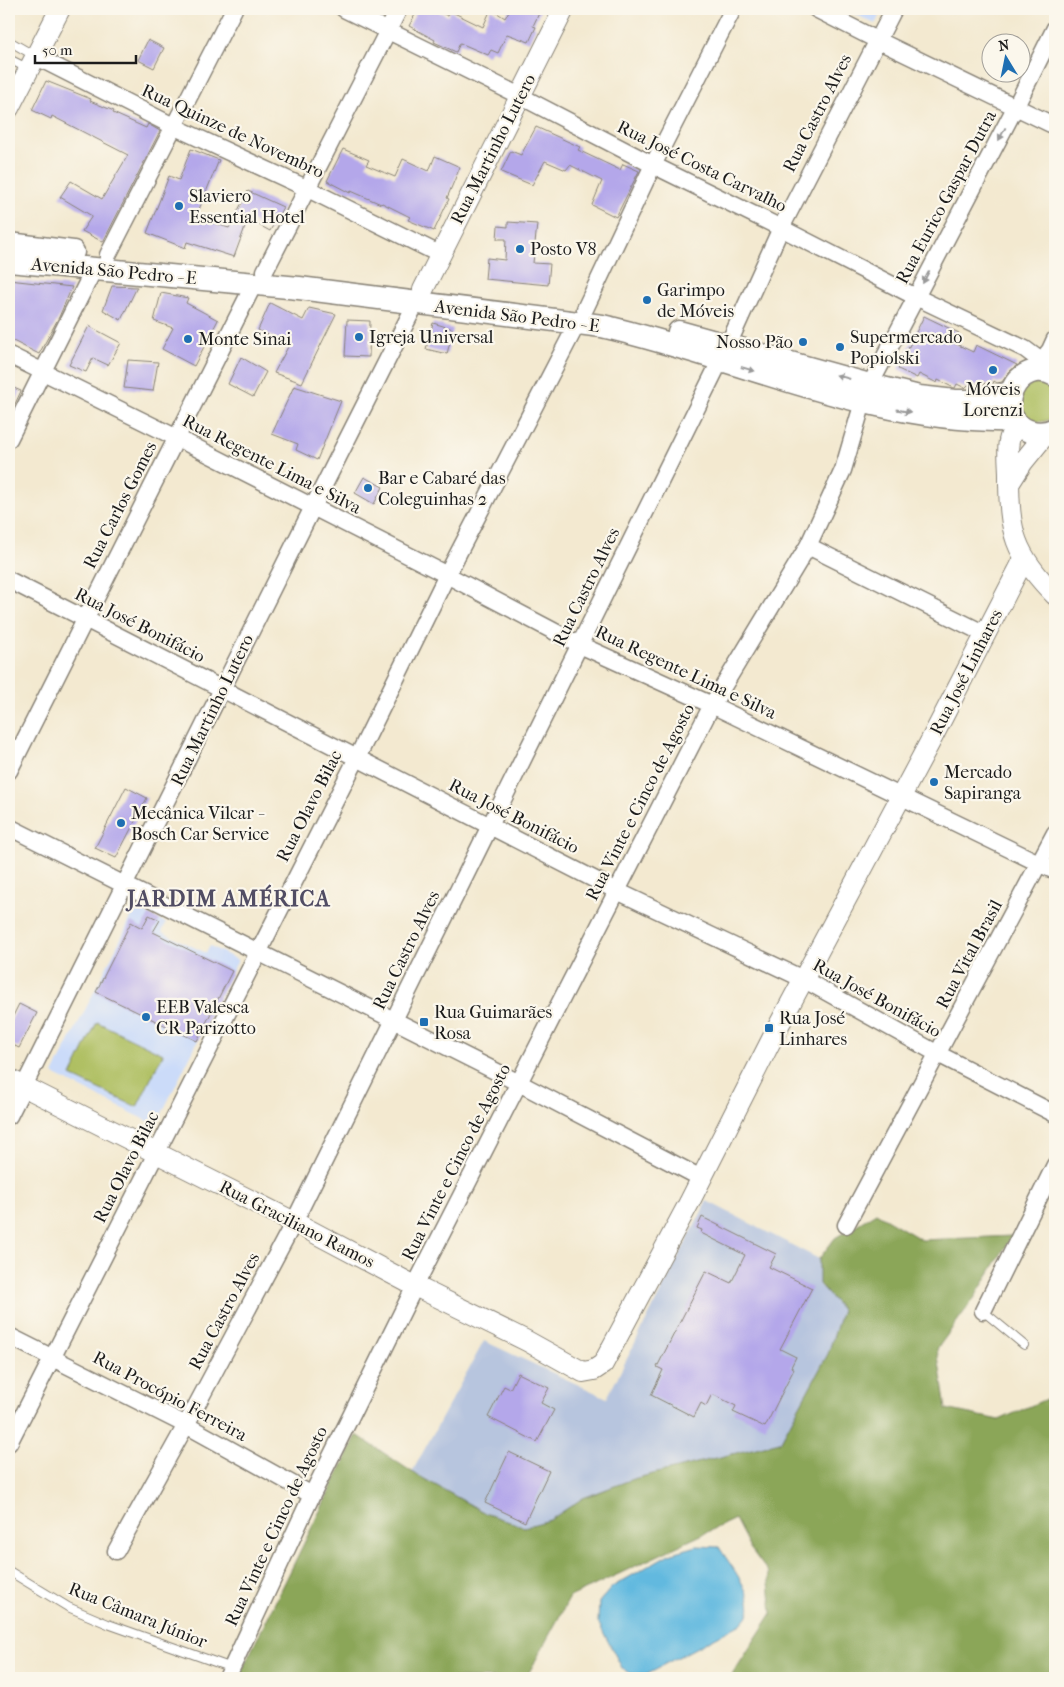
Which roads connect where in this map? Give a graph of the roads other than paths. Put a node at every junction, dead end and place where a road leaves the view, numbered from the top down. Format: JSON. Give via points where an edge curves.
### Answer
{"nodes":[{"id":1,"x":60,"y":9,"type":"edge"},
{"id":2,"x":234,"y":9,"type":"edge"},
{"id":3,"x":344,"y":9,"type":"edge"},
{"id":4,"x":399,"y":9,"type":"edge"},
{"id":5,"x":564,"y":9,"type":"edge"},
{"id":6,"x":733,"y":9,"type":"edge"},
{"id":7,"x":816,"y":9,"type":"edge"},
{"id":8,"x":894,"y":9,"type":"edge"},
{"id":9,"x":1055,"y":28,"type":"edge"},
{"id":10,"x":389,"y":31,"type":"junction"},
{"id":11,"x":877,"y":40,"type":"junction"},
{"id":12,"x":9,"y":41,"type":"edge"},
{"id":13,"x":9,"y":59,"type":"edge"},
{"id":14,"x":32,"y":63,"type":"junction"},
{"id":15,"x":520,"y":96,"type":"junction"},
{"id":16,"x":1016,"y":106,"type":"junction"},
{"id":17,"x":9,"y":108,"type":"edge"},
{"id":18,"x":1055,"y":126,"type":"edge"},
{"id":19,"x":175,"y":127,"type":"junction"},
{"id":20,"x":653,"y":166,"type":"junction"},
{"id":21,"x":306,"y":188,"type":"junction"},
{"id":22,"x":781,"y":228,"type":"junction"},
{"id":23,"x":9,"y":244,"type":"edge"},
{"id":24,"x":441,"y":255,"type":"junction"},
{"id":25,"x":9,"y":261,"type":"edge"},
{"id":26,"x":101,"y":262,"type":"junction"},
{"id":27,"x":260,"y":278,"type":"junction"},
{"id":28,"x":420,"y":297,"type":"junction"},
{"id":29,"x":916,"y":297,"type":"junction"},
{"id":30,"x":581,"y":315,"type":"junction"},
{"id":31,"x":1055,"y":339,"type":"edge"},
{"id":32,"x":724,"y":353,"type":"junction"},
{"id":33,"x":9,"y":355,"type":"edge"},
{"id":34,"x":1047,"y":369,"type":"edge"},
{"id":35,"x":42,"y":372,"type":"junction"},
{"id":36,"x":1010,"y":393,"type":"junction"},
{"id":37,"x":866,"y":394,"type":"junction"},
{"id":38,"x":1016,"y":422,"type":"junction"},
{"id":39,"x":1050,"y":431,"type":"edge"},
{"id":40,"x":177,"y":438,"type":"junction"},
{"id":41,"x":9,"y":439,"type":"edge"},
{"id":42,"x":1009,"y":484,"type":"junction"},
{"id":43,"x":313,"y":507,"type":"junction"},
{"id":44,"x":808,"y":546,"type":"junction"},
{"id":45,"x":1024,"y":559,"type":"junction"},
{"id":46,"x":448,"y":575,"type":"junction"},
{"id":47,"x":9,"y":580,"type":"edge"},
{"id":48,"x":1055,"y":595,"type":"edge"},
{"id":49,"x":85,"y":620,"type":"junction"},
{"id":50,"x":985,"y":634,"type":"junction"},
{"id":51,"x":580,"y":645,"type":"junction"},
{"id":52,"x":223,"y":690,"type":"junction"},
{"id":53,"x":712,"y":705,"type":"junction"},
{"id":54,"x":357,"y":758,"type":"junction"},
{"id":55,"x":9,"y":771,"type":"edge"},
{"id":56,"x":901,"y":795,"type":"junction"},
{"id":57,"x":490,"y":826,"type":"junction"},
{"id":58,"x":9,"y":827,"type":"edge"},
{"id":59,"x":1055,"y":833,"type":"edge"},
{"id":60,"x":1040,"y":863,"type":"junction"},
{"id":61,"x":1055,"y":871,"type":"edge"},
{"id":62,"x":124,"y":886,"type":"junction"},
{"id":63,"x":617,"y":891,"type":"junction"},
{"id":64,"x":258,"y":952,"type":"junction"},
{"id":65,"x":803,"y":979,"type":"junction"},
{"id":66,"x":394,"y":1021,"type":"junction"},
{"id":67,"x":938,"y":1054,"type":"junction"},
{"id":68,"x":16,"y":1083,"type":"edge"},
{"id":69,"x":519,"y":1084,"type":"junction"},
{"id":70,"x":1055,"y":1114,"type":"edge"},
{"id":71,"x":9,"y":1116,"type":"edge"},
{"id":72,"x":156,"y":1153,"type":"junction"},
{"id":73,"x":1055,"y":1165,"type":"edge"},
{"id":74,"x":702,"y":1178,"type":"junction"},
{"id":75,"x":294,"y":1222,"type":"junction"},
{"id":76,"x":846,"y":1224,"type":"dead end"},
{"id":77,"x":415,"y":1286,"type":"junction"},
{"id":78,"x":983,"y":1311,"type":"joint"},
{"id":79,"x":9,"y":1336,"type":"edge"},
{"id":80,"x":1024,"y":1345,"type":"dead end"},
{"id":81,"x":52,"y":1357,"type":"junction"},
{"id":82,"x":583,"y":1372,"type":"joint"},
{"id":83,"x":186,"y":1425,"type":"junction"},
{"id":84,"x":9,"y":1443,"type":"edge"},
{"id":85,"x":312,"y":1495,"type":"junction"},
{"id":86,"x":116,"y":1551,"type":"dead end"},
{"id":87,"x":9,"y":1571,"type":"edge"},
{"id":88,"x":229,"y":1673,"type":"edge"}],
"edges":[{"from":1,"to":14,"type":"street"},
{"from":2,"to":19,"type":"street"},
{"from":3,"to":10,"type":"street","name":"Rua José Costa Carvalho"},
{"from":4,"to":10,"type":"street","name":"Rua Carlos Gomes"},
{"from":5,"to":15,"type":"street","name":"Rua Martinho Lutero"},
{"from":6,"to":20,"type":"street","name":"Rua Olavo Bilac"},
{"from":7,"to":11,"type":"street"},
{"from":8,"to":11,"type":"street","name":"Rua Castro Alves"},
{"from":9,"to":16,"type":"street","name":"Rua Eurico Gaspar Dutra"},
{"from":10,"to":15,"type":"street","name":"Rua José Costa Carvalho"},
{"from":10,"to":21,"type":"street","name":"Rua Carlos Gomes"},
{"from":11,"to":16,"type":"street"},
{"from":11,"to":22,"type":"street","name":"Rua Castro Alves"},
{"from":12,"to":14,"type":"lane","name":"Rua Quinze de Novembro"},
{"from":13,"to":14,"type":"lane","name":"Rua Quinze de Novembro"},
{"from":14,"to":17,"type":"street"},
{"from":14,"to":19,"type":"street","name":"Rua Quinze de Novembro"},
{"from":15,"to":20,"type":"street","name":"Rua José Costa Carvalho"},
{"from":15,"to":24,"type":"street","name":"Rua Martinho Lutero"},
{"from":16,"to":18,"type":"street"},
{"from":16,"to":29,"type":"street","name":"Rua Eurico Gaspar Dutra","one_way":true},
{"from":19,"to":21,"type":"street","name":"Rua Quinze de Novembro"},
{"from":19,"to":26,"type":"street"},
{"from":20,"to":22,"type":"street","name":"Rua José Costa Carvalho"},
{"from":20,"to":30,"type":"street","name":"Rua Olavo Bilac"},
{"from":21,"to":24,"type":"street","name":"Rua Quinze de Novembro"},
{"from":21,"to":27,"type":"street","name":"Rua Carlos Gomes"},
{"from":22,"to":29,"type":"street","name":"Rua José Costa Carvalho"},
{"from":22,"to":32,"type":"street","name":"Rua Castro Alves"},
{"from":23,"to":26,"type":"main road","name":"Avenida São Pedro - E"},
{"from":24,"to":28,"type":"street","name":"Rua Martinho Lutero"},
{"from":25,"to":26,"type":"main road","name":"Avenida São Pedro - E"},
{"from":26,"to":27,"type":"main road","name":"Avenida São Pedro - E"},
{"from":26,"to":35,"type":"street"},
{"from":27,"to":28,"type":"main road","name":"Avenida São Pedro - E"},
{"from":27,"to":40,"type":"street","name":"Rua Carlos Gomes"},
{"from":28,"to":30,"type":"main road","name":"Avenida São Pedro - E"},
{"from":28,"to":43,"type":"street","name":"Rua Martinho Lutero"},
{"from":29,"to":34,"type":"street","name":"Rua José Costa Carvalho","via":[[1025,349]]},
{"from":29,"to":37,"type":"street","name":"Rua Eurico Gaspar Dutra"},
{"from":30,"to":32,"type":"main road","name":"Avenida São Pedro - E","via":[[636,334]]},
{"from":30,"to":46,"type":"street","name":"Rua Olavo Bilac"},
{"from":31,"to":34,"type":"street"},
{"from":32,"to":37,"type":"main road","name":"Avenida São Pedro - E"},
{"from":32,"to":51,"type":"street","name":"Rua Castro Alves"},
{"from":33,"to":35,"type":"street","name":"Rua Regente Lima e Silva"},
{"from":34,"to":36,"type":"main road","via":[[1021,378]]},
{"from":35,"to":40,"type":"street","name":"Rua Regente Lima e Silva"},
{"from":35,"to":41,"type":"street"},
{"from":36,"to":37,"type":"main road","name":"Avenida São Pedro - E","via":[[979,401]]},
{"from":36,"to":38,"type":"main road","via":[[1010,412]]},
{"from":37,"to":38,"type":"main road","name":"Avenida São Pedro - E","one_way":true,"via":[[929,416]]},
{"from":37,"to":44,"type":"street","name":"Rua Vinte e Cinco de Agosto","via":[[843,470]]},
{"from":38,"to":39,"type":"main road","name":"Avenida São Pedro - E","via":[[1029,431]]},
{"from":38,"to":42,"type":"street","via":[[1009,441]]},
{"from":39,"to":42,"type":"street","via":[[1022,462]]},
{"from":40,"to":43,"type":"street","name":"Rua Regente Lima e Silva"},
{"from":40,"to":49,"type":"street","name":"Rua Carlos Gomes"},
{"from":42,"to":45,"type":"street","via":[[1012,526]]},
{"from":43,"to":46,"type":"street","name":"Rua Regente Lima e Silva"},
{"from":43,"to":52,"type":"street","name":"Rua Martinho Lutero"},
{"from":44,"to":50,"type":"street"},
{"from":44,"to":53,"type":"street","name":"Rua Vinte e Cinco de Agosto"},
{"from":45,"to":48,"type":"street"},
{"from":45,"to":50,"type":"street","name":"Rua José Linhares"},
{"from":46,"to":51,"type":"street","name":"Rua Regente Lima e Silva"},
{"from":46,"to":54,"type":"street","name":"Rua Olavo Bilac"},
{"from":47,"to":49,"type":"street","name":"Rua José Bonifácio"},
{"from":49,"to":52,"type":"street","name":"Rua José Bonifácio"},
{"from":49,"to":55,"type":"street","name":"Rua Carlos Gomes"},
{"from":50,"to":56,"type":"street","name":"Rua José Linhares"},
{"from":51,"to":53,"type":"street","name":"Rua Regente Lima e Silva"},
{"from":51,"to":57,"type":"street","name":"Rua Castro Alves"},
{"from":52,"to":54,"type":"street","name":"Rua José Bonifácio"},
{"from":52,"to":62,"type":"street","name":"Rua Martinho Lutero"},
{"from":53,"to":56,"type":"street","name":"Rua Regente Lima e Silva"},
{"from":53,"to":63,"type":"street","name":"Rua Vinte e Cinco de Agosto"},
{"from":54,"to":57,"type":"street","name":"Rua José Bonifácio"},
{"from":54,"to":64,"type":"street","name":"Rua Olavo Bilac"},
{"from":56,"to":60,"type":"street","name":"Rua Regente Lima e Silva"},
{"from":56,"to":65,"type":"street","name":"Rua José Linhares"},
{"from":57,"to":63,"type":"street","name":"Rua José Bonifácio"},
{"from":57,"to":66,"type":"street","name":"Rua Castro Alves"},
{"from":58,"to":62,"type":"street"},
{"from":59,"to":60,"type":"street","name":"Rua Vital Brasil"},
{"from":60,"to":61,"type":"street","name":"Rua Regente Lima e Silva"},
{"from":60,"to":67,"type":"street","name":"Rua Vital Brasil"},
{"from":62,"to":64,"type":"street"},
{"from":62,"to":68,"type":"street","name":"Rua Martinho Lutero"},
{"from":63,"to":65,"type":"street","name":"Rua José Bonifácio"},
{"from":63,"to":69,"type":"street","name":"Rua Vinte e Cinco de Agosto"},
{"from":64,"to":66,"type":"street"},
{"from":64,"to":72,"type":"street","name":"Rua Olavo Bilac"},
{"from":65,"to":67,"type":"street","name":"Rua José Bonifácio"},
{"from":65,"to":74,"type":"street","name":"Rua José Linhares"},
{"from":66,"to":69,"type":"street"},
{"from":66,"to":75,"type":"street","name":"Rua Castro Alves"},
{"from":67,"to":70,"type":"street","name":"Rua José Bonifácio"},
{"from":67,"to":76,"type":"street","name":"Rua Vital Brasil"},
{"from":68,"to":71,"type":"street","name":"Rua Martinho Lutero"},
{"from":68,"to":72,"type":"street","name":"Rua Graciliano Ramos"},
{"from":69,"to":74,"type":"street"},
{"from":69,"to":77,"type":"street","name":"Rua Vinte e Cinco de Agosto"},
{"from":72,"to":75,"type":"street","name":"Rua Graciliano Ramos"},
{"from":72,"to":81,"type":"street","name":"Rua Olavo Bilac"},
{"from":73,"to":78,"type":"street"},
{"from":74,"to":82,"type":"street","name":"Rua José Linhares","via":[[603,1364]]},
{"from":75,"to":77,"type":"street","name":"Rua Graciliano Ramos"},
{"from":75,"to":83,"type":"street","name":"Rua Castro Alves"},
{"from":77,"to":82,"type":"street","name":"Rua Graciliano Ramos","via":[[519,1336]]},
{"from":77,"to":85,"type":"street","name":"Rua Vinte e Cinco de Agosto"},
{"from":78,"to":80,"type":"lane"},
{"from":79,"to":81,"type":"street","name":"Rua Procópio Ferreira"},
{"from":81,"to":83,"type":"street","name":"Rua Procópio Ferreira"},
{"from":81,"to":84,"type":"street","name":"Rua Olavo Bilac"},
{"from":83,"to":85,"type":"street","name":"Rua Procópio Ferreira"},
{"from":83,"to":86,"type":"street","name":"Rua Castro Alves"},
{"from":85,"to":88,"type":"street","name":"Rua Vinte e Cinco de Agosto"},
{"from":87,"to":88,"type":"lane","name":"Rua Câmara Júnior","via":[[68,1607]]}]}
